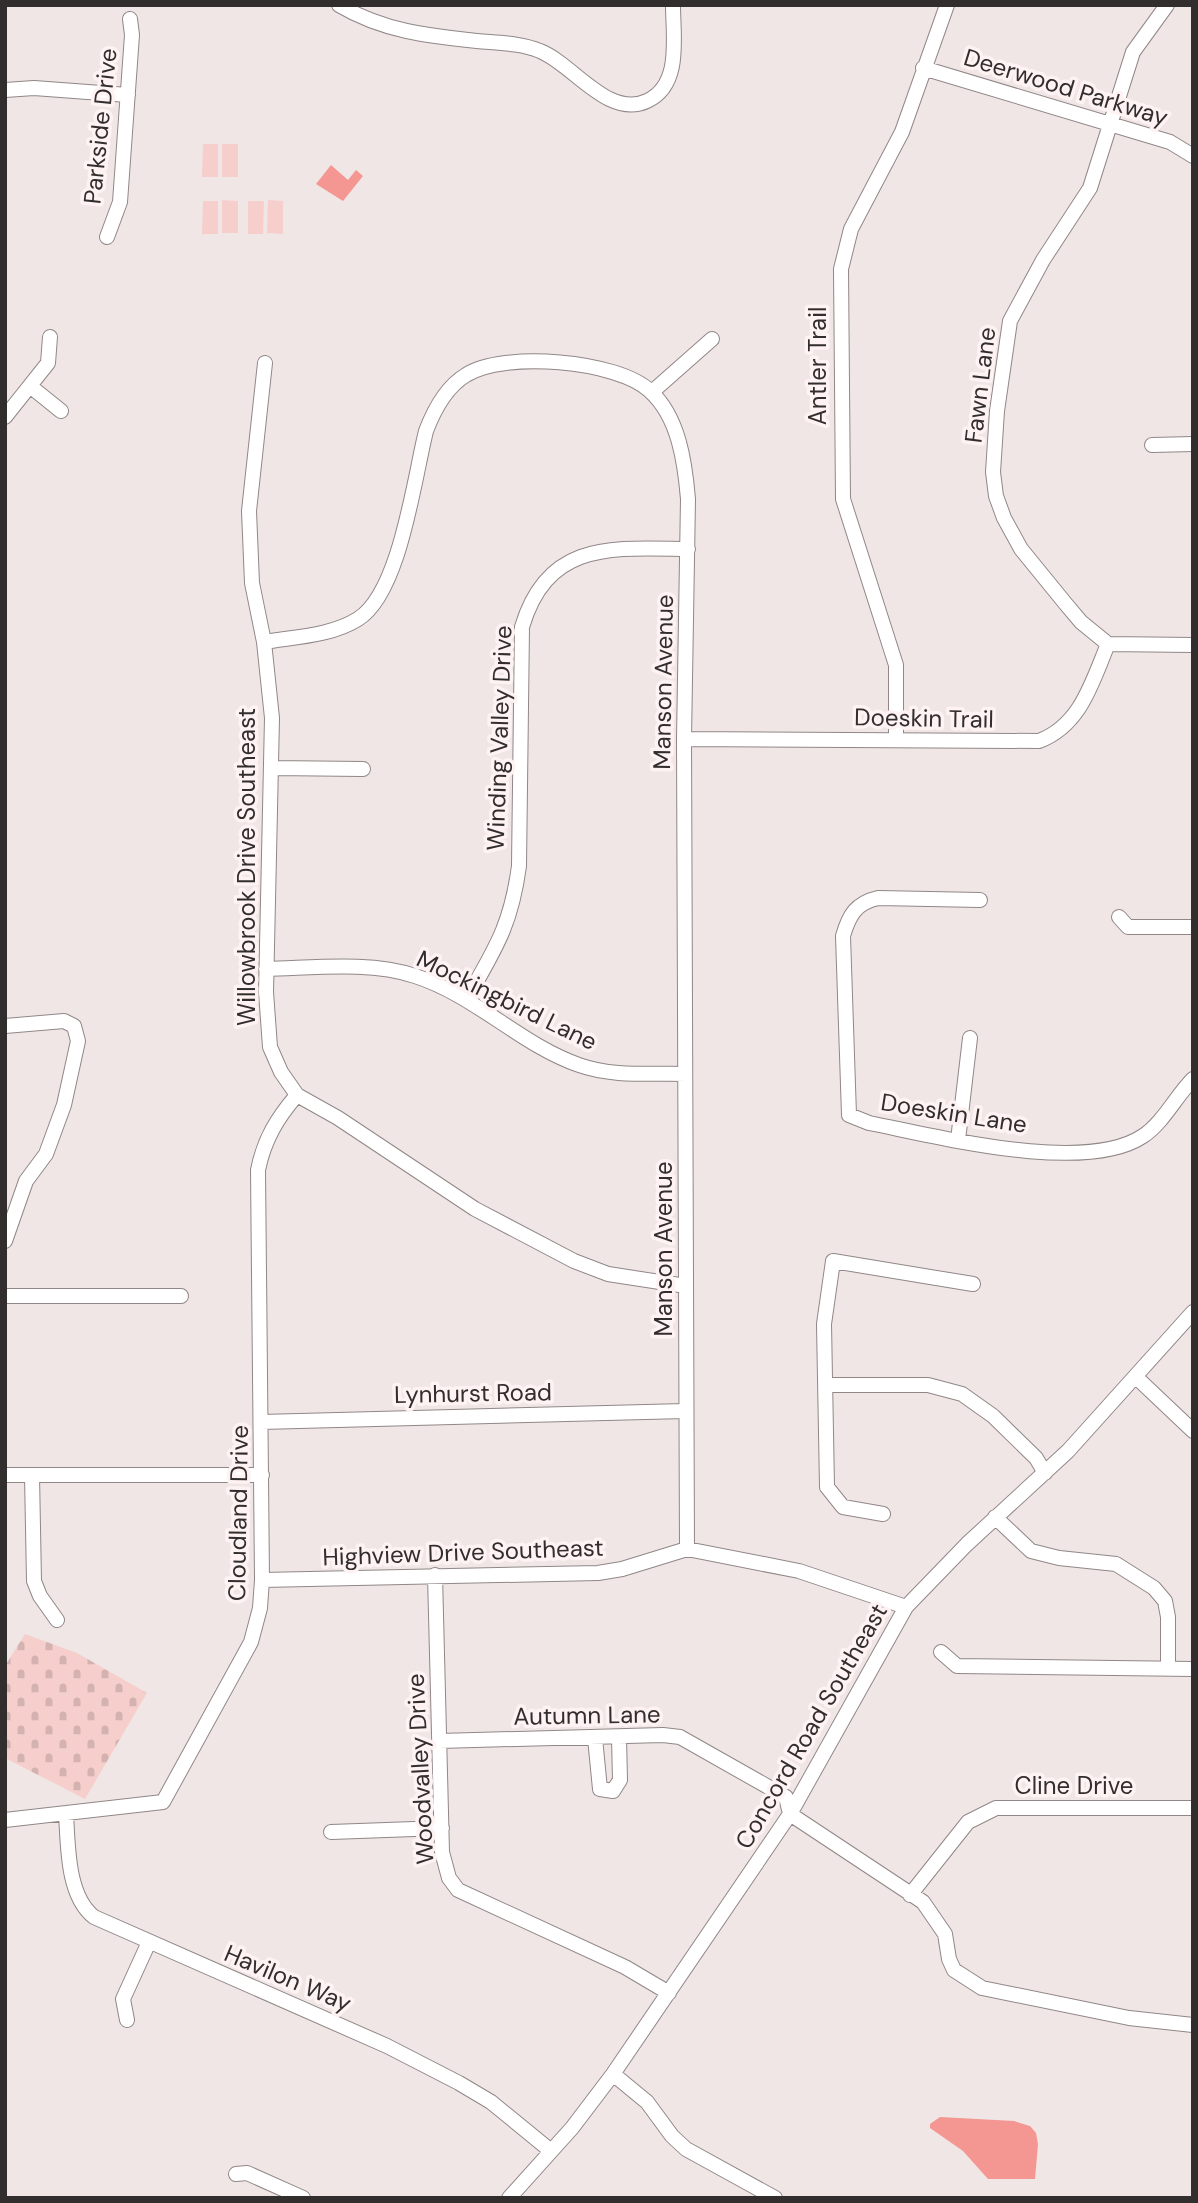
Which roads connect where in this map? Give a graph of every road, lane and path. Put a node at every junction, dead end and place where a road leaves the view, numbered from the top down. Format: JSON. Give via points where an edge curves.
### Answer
{"nodes":[{"id":1,"x":340,"y":5,"type":"edge"},
{"id":2,"x":673,"y":5,"type":"edge"},
{"id":3,"x":947,"y":5,"type":"edge"},
{"id":4,"x":1167,"y":5,"type":"edge"},
{"id":5,"x":130,"y":19,"type":"dead end"},
{"id":6,"x":923,"y":68,"type":"junction"},
{"id":7,"x":5,"y":90,"type":"edge"},
{"id":8,"x":128,"y":95,"type":"junction"},
{"id":9,"x":1112,"y":126,"type":"junction"},
{"id":10,"x":1193,"y":156,"type":"edge"},
{"id":11,"x":107,"y":237,"type":"dead end"},
{"id":12,"x":50,"y":337,"type":"dead end"},
{"id":13,"x":712,"y":339,"type":"dead end"},
{"id":14,"x":265,"y":363,"type":"dead end"},
{"id":15,"x":30,"y":386,"type":"junction"},
{"id":16,"x":652,"y":392,"type":"junction"},
{"id":17,"x":61,"y":411,"type":"dead end"},
{"id":18,"x":5,"y":417,"type":"edge"},
{"id":19,"x":1193,"y":444,"type":"edge"},
{"id":20,"x":1152,"y":445,"type":"dead end"},
{"id":21,"x":688,"y":549,"type":"junction"},
{"id":22,"x":264,"y":642,"type":"junction"},
{"id":23,"x":1108,"y":644,"type":"junction"},
{"id":24,"x":1193,"y":645,"type":"edge"},
{"id":25,"x":684,"y":739,"type":"junction"},
{"id":26,"x":896,"y":740,"type":"junction"},
{"id":27,"x":273,"y":768,"type":"junction"},
{"id":28,"x":363,"y":769,"type":"dead end"},
{"id":29,"x":980,"y":900,"type":"dead end"},
{"id":30,"x":1119,"y":917,"type":"dead end"},
{"id":31,"x":1193,"y":928,"type":"edge"},
{"id":32,"x":266,"y":969,"type":"junction"},
{"id":33,"x":466,"y":1000,"type":"junction"},
{"id":34,"x":5,"y":1026,"type":"edge"},
{"id":35,"x":970,"y":1038,"type":"dead end"},
{"id":36,"x":685,"y":1074,"type":"junction"},
{"id":37,"x":1193,"y":1079,"type":"edge"},
{"id":38,"x":297,"y":1095,"type":"junction"},
{"id":39,"x":957,"y":1140,"type":"junction"},
{"id":40,"x":5,"y":1241,"type":"edge"},
{"id":41,"x":973,"y":1284,"type":"dead end"},
{"id":42,"x":686,"y":1286,"type":"junction"},
{"id":43,"x":5,"y":1296,"type":"edge"},
{"id":44,"x":181,"y":1296,"type":"dead end"},
{"id":45,"x":1193,"y":1312,"type":"edge"},
{"id":46,"x":1136,"y":1377,"type":"junction"},
{"id":47,"x":826,"y":1385,"type":"junction"},
{"id":48,"x":685,"y":1411,"type":"junction"},
{"id":49,"x":261,"y":1422,"type":"junction"},
{"id":50,"x":1193,"y":1431,"type":"edge"},
{"id":51,"x":1045,"y":1473,"type":"junction"},
{"id":52,"x":5,"y":1475,"type":"edge"},
{"id":53,"x":32,"y":1475,"type":"junction"},
{"id":54,"x":262,"y":1475,"type":"junction"},
{"id":55,"x":883,"y":1514,"type":"dead end"},
{"id":56,"x":995,"y":1517,"type":"junction"},
{"id":57,"x":687,"y":1549,"type":"junction"},
{"id":58,"x":435,"y":1575,"type":"junction"},
{"id":59,"x":262,"y":1580,"type":"junction"},
{"id":60,"x":906,"y":1607,"type":"junction"},
{"id":61,"x":58,"y":1620,"type":"dead end"},
{"id":62,"x":941,"y":1652,"type":"dead end"},
{"id":63,"x":1168,"y":1669,"type":"junction"},
{"id":64,"x":1193,"y":1670,"type":"edge"},
{"id":65,"x":595,"y":1738,"type":"junction"},
{"id":66,"x":619,"y":1738,"type":"junction"},
{"id":67,"x":439,"y":1741,"type":"junction"},
{"id":68,"x":1193,"y":1808,"type":"edge"},
{"id":69,"x":66,"y":1814,"type":"junction"},
{"id":70,"x":790,"y":1814,"type":"junction"},
{"id":71,"x":5,"y":1820,"type":"edge"},
{"id":72,"x":442,"y":1828,"type":"junction"},
{"id":73,"x":331,"y":1832,"type":"dead end"},
{"id":74,"x":910,"y":1895,"type":"junction"},
{"id":75,"x":149,"y":1942,"type":"junction"},
{"id":76,"x":669,"y":1993,"type":"junction"},
{"id":77,"x":127,"y":2021,"type":"dead end"},
{"id":78,"x":1193,"y":2025,"type":"edge"},
{"id":79,"x":613,"y":2074,"type":"junction"},
{"id":80,"x":551,"y":2151,"type":"junction"},
{"id":81,"x":236,"y":2174,"type":"dead end"},
{"id":82,"x":303,"y":2198,"type":"edge"},
{"id":83,"x":509,"y":2198,"type":"edge"},
{"id":84,"x":775,"y":2198,"type":"edge"}],
"edges":[{"from":1,"to":2,"type":"street","via":[[411,34],[541,51],[610,100],[632,104],[645,102],[668,84]]},
{"from":3,"to":6,"type":"street","name":"Antler Trail"},
{"from":4,"to":9,"type":"street","name":"Fawn Lane","via":[[1133,52]]},
{"from":5,"to":8,"type":"street","name":"Parkside Drive"},
{"from":6,"to":9,"type":"street","name":"Deerwood Parkway"},
{"from":6,"to":26,"type":"street","name":"Antler Trail","via":[[902,132],[851,229],[841,269],[843,499],[896,665]]},
{"from":7,"to":8,"type":"street"},
{"from":8,"to":11,"type":"street","name":"Parkside Drive","via":[[120,202]]},
{"from":9,"to":10,"type":"street","name":"Deerwood Parkway","via":[[1170,142]]},
{"from":9,"to":23,"type":"street","name":"Fawn Lane","via":[[1090,188],[1010,321],[993,472],[996,496],[1021,549],[1082,622]]},
{"from":12,"to":15,"type":"street","via":[[48,363]]},
{"from":13,"to":16,"type":"street"},
{"from":14,"to":22,"type":"street","name":"Willowbrook Drive Southeast","via":[[249,511],[252,583]]},
{"from":15,"to":17,"type":"street"},
{"from":15,"to":18,"type":"street"},
{"from":16,"to":21,"type":"street","name":"Manson Avenue","via":[[678,435],[685,462]]},
{"from":16,"to":22,"type":"street","name":"Manson Avenue","via":[[620,372],[573,363],[488,365],[465,375],[434,410],[395,561],[372,607],[340,628]]},
{"from":19,"to":20,"type":"street"},
{"from":21,"to":25,"type":"street","name":"Manson Avenue"},
{"from":21,"to":33,"type":"street","name":"Winding Valley Drive","via":[[594,551],[548,577],[530,601],[522,627],[515,895],[504,933]]},
{"from":22,"to":27,"type":"street","name":"Willowbrook Drive Southeast"},
{"from":23,"to":24,"type":"street"},
{"from":23,"to":26,"type":"street","name":"Doeskin Trail","via":[[1076,716],[1051,736],[1039,741]]},
{"from":25,"to":26,"type":"street","name":"Doeskin Trail"},
{"from":25,"to":36,"type":"street","name":"Manson Avenue"},
{"from":27,"to":28,"type":"street"},
{"from":27,"to":32,"type":"street","name":"Willowbrook Drive Southeast"},
{"from":29,"to":39,"type":"street","name":"Doeskin Lane","via":[[878,898],[862,902],[843,936],[849,1115]]},
{"from":30,"to":31,"type":"street","via":[[1128,927]]},
{"from":32,"to":33,"type":"street","name":"Mockingbird Lane","via":[[399,972]]},
{"from":32,"to":38,"type":"street","name":"Willowbrook Drive Southeast","via":[[267,1034],[281,1072]]},
{"from":33,"to":36,"type":"street","name":"Mockingbird Lane","via":[[582,1067]]},
{"from":34,"to":40,"type":"street","via":[[64,1021],[74,1026],[78,1041],[56,1127],[46,1154],[26,1181]]},
{"from":35,"to":39,"type":"street"},
{"from":36,"to":42,"type":"street","name":"Manson Avenue"},
{"from":37,"to":39,"type":"street","name":"Doeskin Lane","via":[[1146,1134],[1124,1147],[1102,1152],[1064,1151]]},
{"from":38,"to":42,"type":"street","name":"Willowbrook Drive Southeast","via":[[475,1209],[574,1261],[608,1274]]},
{"from":38,"to":49,"type":"street","name":"Cloudland Drive","via":[[263,1146],[258,1170]]},
{"from":41,"to":47,"type":"street","via":[[833,1261],[824,1324]]},
{"from":42,"to":48,"type":"street","name":"Manson Avenue"},
{"from":43,"to":44,"type":"street"},
{"from":45,"to":46,"type":"street","name":"Concord Road Southeast"},
{"from":46,"to":50,"type":"street"},
{"from":46,"to":51,"type":"street","name":"Concord Road Southeast"},
{"from":47,"to":51,"type":"street","via":[[928,1385],[962,1394],[993,1416]]},
{"from":47,"to":55,"type":"street","via":[[827,1486],[843,1507]]},
{"from":48,"to":49,"type":"street","name":"Lynhurst Road"},
{"from":48,"to":57,"type":"street","name":"Manson Avenue"},
{"from":49,"to":54,"type":"street","name":"Cloudland Drive"},
{"from":51,"to":56,"type":"street","name":"Concord Road Southeast"},
{"from":52,"to":53,"type":"street"},
{"from":53,"to":54,"type":"street"},
{"from":53,"to":61,"type":"street","via":[[34,1581]]},
{"from":54,"to":59,"type":"street","name":"Cloudland Drive"},
{"from":56,"to":60,"type":"street","name":"Concord Road Southeast"},
{"from":56,"to":63,"type":"street","via":[[1031,1551],[1116,1564],[1154,1588],[1165,1601],[1168,1617]]},
{"from":57,"to":58,"type":"street","name":"Highview Drive Southeast","via":[[598,1573]]},
{"from":57,"to":60,"type":"street","name":"Highview Drive Southeast","via":[[799,1571]]},
{"from":58,"to":59,"type":"street","name":"Highview Drive Southeast"},
{"from":58,"to":67,"type":"street","name":"Woodvalley Drive"},
{"from":59,"to":69,"type":"street","name":"Cloudland Drive","via":[[251,1642],[163,1802]]},
{"from":60,"to":70,"type":"street","name":"Concord Road Southeast"},
{"from":62,"to":63,"type":"street","via":[[957,1666]]},
{"from":63,"to":64,"type":"street"},
{"from":65,"to":66,"type":"street","name":"Autumn Lane"},
{"from":65,"to":66,"type":"street","via":[[600,1789],[613,1791],[620,1780]]},
{"from":65,"to":67,"type":"street","name":"Autumn Lane"},
{"from":66,"to":70,"type":"street","name":"Autumn Lane","via":[[680,1737],[786,1797]]},
{"from":67,"to":72,"type":"street","name":"Woodvalley Drive"},
{"from":68,"to":74,"type":"street","name":"Cline Drive","via":[[996,1808],[968,1822]]},
{"from":69,"to":71,"type":"street","name":"Cloudland Drive"},
{"from":69,"to":75,"type":"street","name":"Havilon Way","via":[[82,1908]]},
{"from":70,"to":74,"type":"street","name":"Autumn Lane"},
{"from":70,"to":76,"type":"street","name":"Concord Road Southeast"},
{"from":72,"to":73,"type":"street"},
{"from":72,"to":76,"type":"street","name":"Woodvalley Drive","via":[[445,1866],[458,1890],[625,1967]]},
{"from":74,"to":78,"type":"street","name":"Autumn Lane","via":[[937,1919],[954,1970],[982,1988],[1129,2018]]},
{"from":75,"to":77,"type":"street","via":[[123,1999]]},
{"from":75,"to":80,"type":"street","name":"Havilon Way","via":[[459,2082]]},
{"from":76,"to":79,"type":"street","name":"Concord Road Southeast"},
{"from":79,"to":80,"type":"street","name":"Concord Road Southeast"},
{"from":79,"to":84,"type":"street","via":[[647,2102],[686,2149]]},
{"from":80,"to":83,"type":"street","name":"Concord Road Southeast"},
{"from":81,"to":82,"type":"street","via":[[247,2174]]}]}
